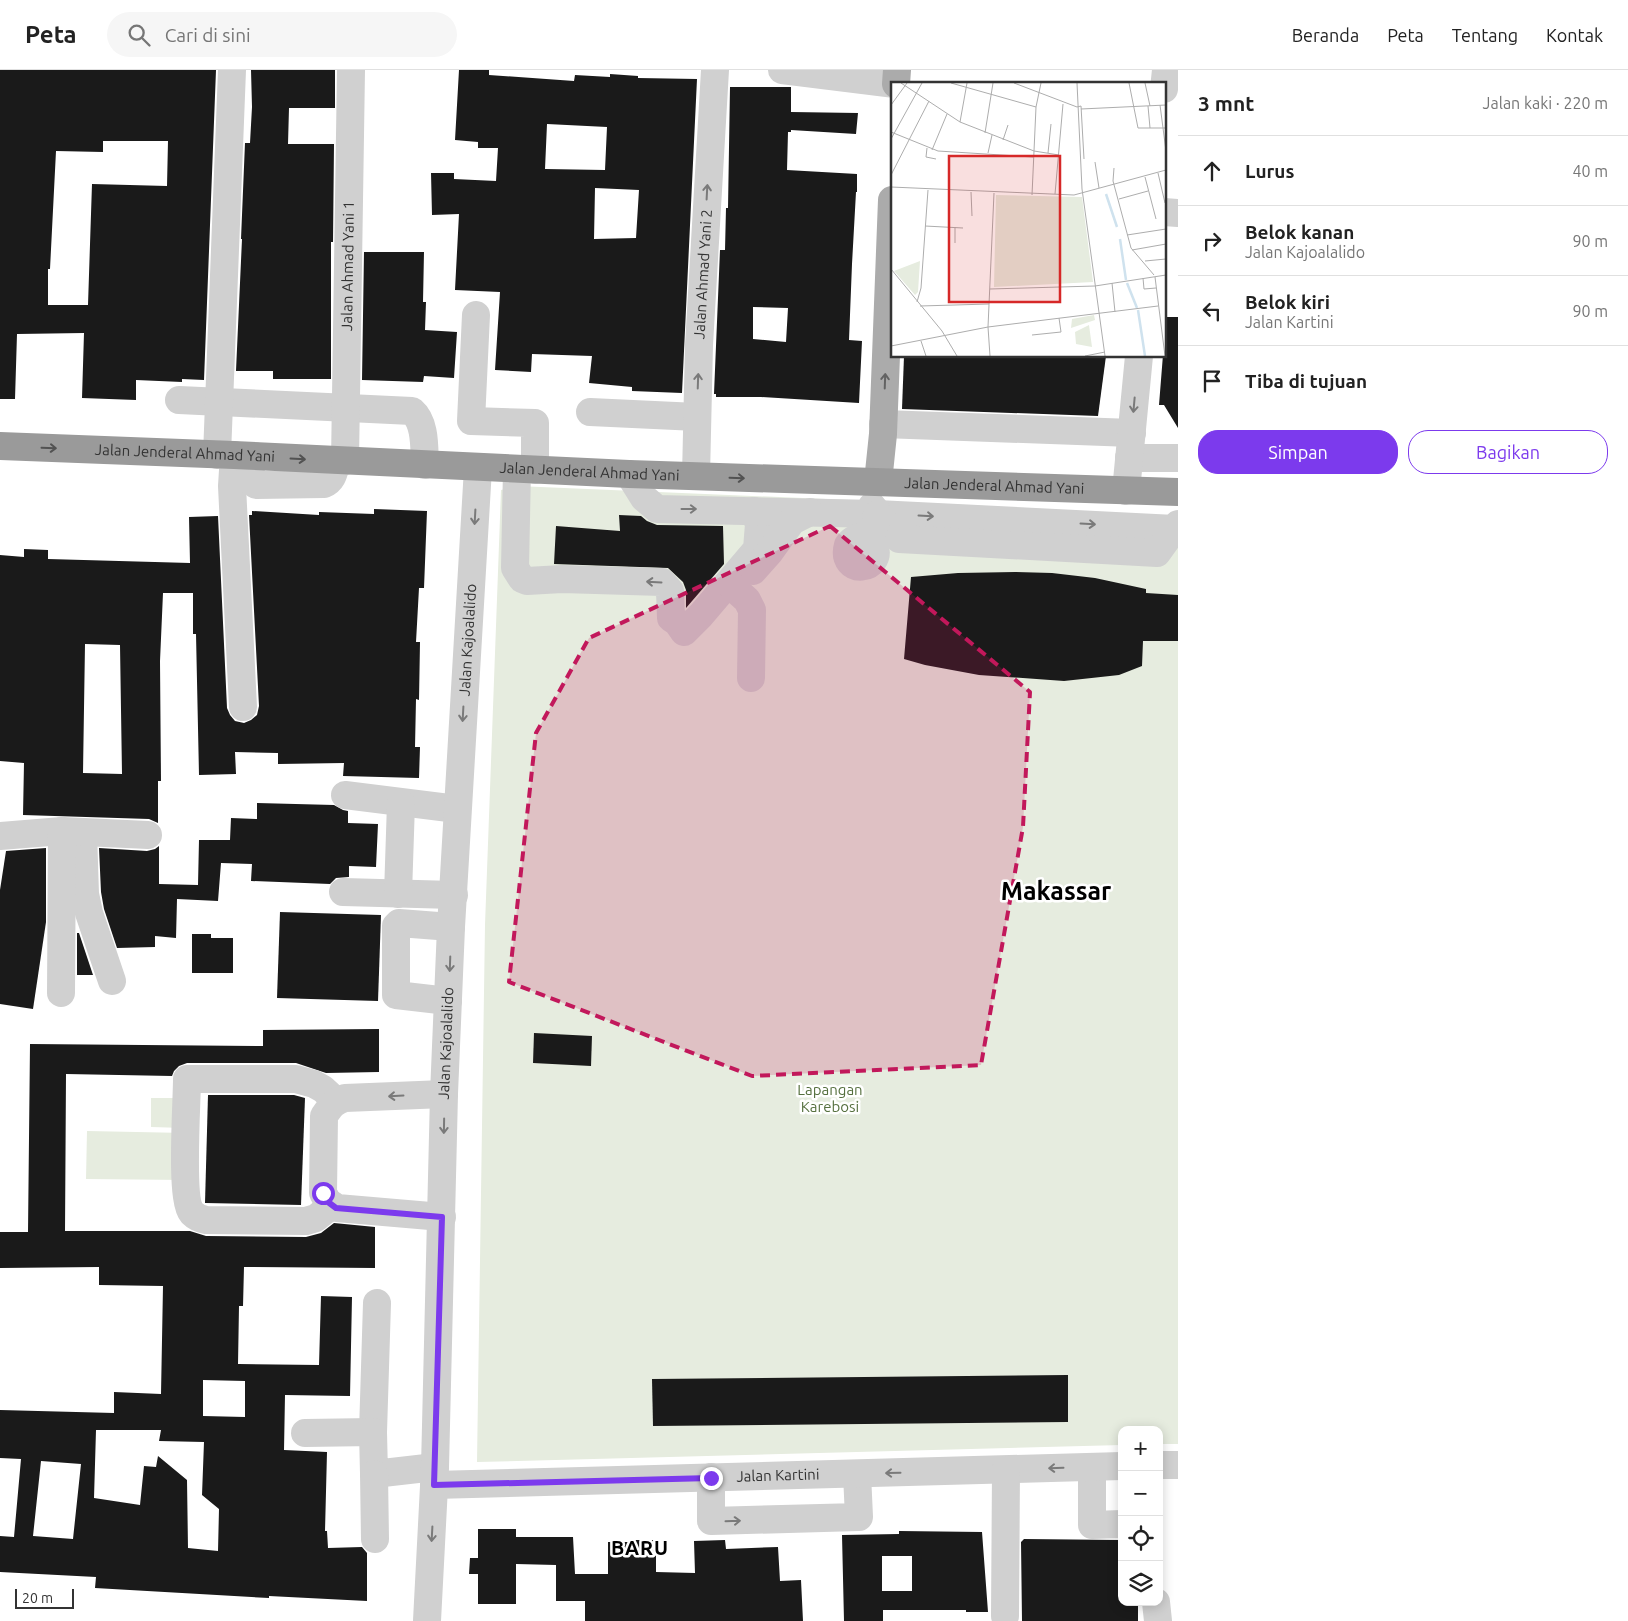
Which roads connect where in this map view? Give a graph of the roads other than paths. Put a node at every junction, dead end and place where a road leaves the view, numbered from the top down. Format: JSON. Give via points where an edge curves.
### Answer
{"nodes":[{"id":1,"x":232,"y":70,"type":"edge"},
{"id":2,"x":351,"y":70,"type":"edge"},
{"id":3,"x":715,"y":70,"type":"edge"},
{"id":4,"x":782,"y":70,"type":"edge"},
{"id":5,"x":891,"y":83,"type":"edge"},
{"id":6,"x":891,"y":225,"type":"edge"},
{"id":7,"x":476,"y":315,"type":"dead end"},
{"id":8,"x":1139,"y":358,"type":"edge"},
{"id":9,"x":179,"y":400,"type":"dead end"},
{"id":10,"x":219,"y":403,"type":"junction"},
{"id":11,"x":346,"y":408,"type":"junction"},
{"id":12,"x":590,"y":412,"type":"dead end"},
{"id":13,"x":697,"y":417,"type":"junction"},
{"id":14,"x":883,"y":424,"type":"junction"},
{"id":15,"x":0,"y":446,"type":"edge"},
{"id":16,"x":1131,"y":446,"type":"junction"},
{"id":17,"x":235,"y":455,"type":"junction"},
{"id":18,"x":1178,"y":458,"type":"edge"},
{"id":19,"x":341,"y":461,"type":"junction"},
{"id":20,"x":425,"y":465,"type":"junction"},
{"id":21,"x":478,"y":468,"type":"junction"},
{"id":22,"x":526,"y":470,"type":"junction"},
{"id":23,"x":629,"y":474,"type":"junction"},
{"id":24,"x":696,"y":476,"type":"junction"},
{"id":25,"x":842,"y":481,"type":"junction"},
{"id":26,"x":878,"y":482,"type":"junction"},
{"id":27,"x":1126,"y":491,"type":"junction"},
{"id":28,"x":1178,"y":492,"type":"edge"},
{"id":29,"x":754,"y":510,"type":"junction"},
{"id":30,"x":810,"y":512,"type":"junction"},
{"id":31,"x":877,"y":514,"type":"junction"},
{"id":32,"x":1176,"y":527,"type":"edge"},
{"id":33,"x":732,"y":587,"type":"junction"},
{"id":34,"x":751,"y":678,"type":"dead end"},
{"id":35,"x":243,"y":707,"type":"dead end"},
{"id":36,"x":345,"y":795,"type":"dead end"},
{"id":37,"x":401,"y":803,"type":"junction"},
{"id":38,"x":457,"y":810,"type":"junction"},
{"id":39,"x":72,"y":831,"type":"junction"},
{"id":40,"x":148,"y":835,"type":"dead end"},
{"id":41,"x":0,"y":836,"type":"edge"},
{"id":42,"x":343,"y":892,"type":"dead end"},
{"id":43,"x":398,"y":894,"type":"junction"},
{"id":44,"x":454,"y":895,"type":"junction"},
{"id":45,"x":451,"y":927,"type":"junction"},
{"id":46,"x":112,"y":981,"type":"dead end"},
{"id":47,"x":62,"y":993,"type":"dead end"},
{"id":48,"x":448,"y":1001,"type":"junction"},
{"id":49,"x":444,"y":1094,"type":"junction"},
{"id":50,"x":336,"y":1101,"type":"junction"},
{"id":51,"x":332,"y":1205,"type":"junction"},
{"id":52,"x":442,"y":1217,"type":"junction"},
{"id":53,"x":377,"y":1303,"type":"dead end"},
{"id":54,"x":372,"y":1432,"type":"junction"},
{"id":55,"x":306,"y":1433,"type":"dead end"},
{"id":56,"x":1178,"y":1465,"type":"edge"},
{"id":57,"x":1118,"y":1466,"type":"edge"},
{"id":58,"x":1163,"y":1466,"type":"edge"},
{"id":59,"x":1092,"y":1467,"type":"junction"},
{"id":60,"x":1006,"y":1470,"type":"junction"},
{"id":61,"x":374,"y":1474,"type":"junction"},
{"id":62,"x":857,"y":1474,"type":"junction"},
{"id":63,"x":434,"y":1476,"type":"junction"},
{"id":64,"x":711,"y":1478,"type":"junction"},
{"id":65,"x":1118,"y":1524,"type":"edge"},
{"id":66,"x":375,"y":1539,"type":"dead end"},
{"id":67,"x":1156,"y":1606,"type":"edge"},
{"id":68,"x":1005,"y":1616,"type":"dead end"},
{"id":69,"x":427,"y":1621,"type":"edge"},
{"id":70,"x":1158,"y":1621,"type":"edge"}],
"edges":[{"from":1,"to":10,"type":"street"},
{"from":2,"to":11,"type":"street","name":"Jalan Ahmad Yani 1"},
{"from":13,"to":3,"type":"street","name":"Jalan Ahmad Yani 2","one_way":true},
{"from":4,"to":5,"type":"street"},
{"from":14,"to":6,"type":"main road","one_way":true},
{"from":7,"to":22,"type":"street","via":[[471,421],[535,423]]},
{"from":8,"to":16,"type":"street","one_way":true},
{"from":9,"to":10,"type":"street"},
{"from":10,"to":11,"type":"street"},
{"from":10,"to":17,"type":"street"},
{"from":11,"to":19,"type":"street","name":"Jalan Ahmad Yani 1"},
{"from":11,"to":20,"type":"street","via":[[412,411],[421,425]]},
{"from":12,"to":13,"type":"street"},
{"from":13,"to":24,"type":"street","name":"Jalan Ahmad Yani 2"},
{"from":14,"to":16,"type":"street"},
{"from":14,"to":26,"type":"main road"},
{"from":15,"to":17,"type":"highway","name":"Jalan Jenderal Ahmad Yani","one_way":true},
{"from":16,"to":18,"type":"street"},
{"from":16,"to":27,"type":"street"},
{"from":17,"to":19,"type":"highway","name":"Jalan Jenderal Ahmad Yani"},
{"from":17,"to":35,"type":"street","via":[[232,486]]},
{"from":19,"to":20,"type":"highway","name":"Jalan Jenderal Ahmad Yani"},
{"from":20,"to":21,"type":"highway","name":"Jalan Jenderal Ahmad Yani"},
{"from":21,"to":22,"type":"highway","name":"Jalan Jenderal Ahmad Yani"},
{"from":21,"to":38,"type":"street","name":"Jalan Kajoalalido","one_way":true},
{"from":22,"to":23,"type":"highway","name":"Jalan Jenderal Ahmad Yani"},
{"from":33,"to":22,"type":"street","one_way":true,"via":[[684,632],[671,618],[670,591],[662,582],[522,579],[515,568]]},
{"from":23,"to":24,"type":"highway","name":"Jalan Jenderal Ahmad Yani"},
{"from":23,"to":29,"type":"street","one_way":true,"via":[[644,498],[657,509]]},
{"from":24,"to":25,"type":"highway","name":"Jalan Jenderal Ahmad Yani","one_way":true},
{"from":25,"to":26,"type":"highway","name":"Jalan Jenderal Ahmad Yani"},
{"from":25,"to":31,"type":"street","via":[[870,501]]},
{"from":26,"to":27,"type":"highway","name":"Jalan Jenderal Ahmad Yani"},
{"from":27,"to":28,"type":"highway","name":"Jalan Jenderal Ahmad Yani"},
{"from":29,"to":30,"type":"street"},
{"from":29,"to":33,"type":"street","via":[[759,524],[757,549]]},
{"from":30,"to":31,"type":"street"},
{"from":30,"to":33,"type":"street","via":[[792,521],[769,553]]},
{"from":31,"to":32,"type":"street","one_way":true},
{"from":31,"to":32,"type":"street","via":[[879,540],[1157,552]]},
{"from":33,"to":34,"type":"street","via":[[747,600],[752,610]]},
{"from":36,"to":37,"type":"street"},
{"from":37,"to":38,"type":"street"},
{"from":37,"to":43,"type":"street"},
{"from":38,"to":44,"type":"street","name":"Jalan Kajoalalido"},
{"from":39,"to":40,"type":"street"},
{"from":39,"to":41,"type":"street"},
{"from":39,"to":46,"type":"street","via":[[89,913]]},
{"from":39,"to":47,"type":"street"},
{"from":42,"to":43,"type":"street"},
{"from":43,"to":44,"type":"street"},
{"from":44,"to":45,"type":"street","name":"Jalan Kajoalalido"},
{"from":45,"to":48,"type":"street","name":"Jalan Kajoalalido","one_way":true},
{"from":45,"to":48,"type":"street","via":[[399,923],[396,926],[396,995]]},
{"from":48,"to":49,"type":"street","name":"Jalan Kajoalalido"},
{"from":49,"to":50,"type":"street","one_way":true},
{"from":49,"to":52,"type":"street","name":"Jalan Kajoalalido","one_way":true},
{"from":50,"to":51,"type":"street","via":[[324,1116],[323,1193]]},
{"from":50,"to":51,"type":"street","via":[[314,1084],[296,1079],[188,1079],[186,1180],[192,1213],[206,1220],[306,1221],[316,1218]]},
{"from":51,"to":52,"type":"street","via":[[336,1208]]},
{"from":52,"to":63,"type":"street","name":"Jalan Kajoalalido"},
{"from":53,"to":54,"type":"street"},
{"from":54,"to":55,"type":"street"},
{"from":54,"to":61,"type":"street"},
{"from":56,"to":58,"type":"street"},
{"from":57,"to":59,"type":"street","name":"Jalan Kartini"},
{"from":59,"to":60,"type":"street","name":"Jalan Kartini","one_way":true},
{"from":59,"to":65,"type":"street","via":[[1092,1525]]},
{"from":60,"to":62,"type":"street","name":"Jalan Kartini","one_way":true},
{"from":60,"to":68,"type":"street"},
{"from":61,"to":63,"type":"street","name":"Jalan Kartini"},
{"from":61,"to":66,"type":"street"},
{"from":62,"to":64,"type":"street","name":"Jalan Kartini"},
{"from":64,"to":62,"type":"street","one_way":true,"via":[[711,1522],[859,1517]]},
{"from":63,"to":64,"type":"street","name":"Jalan Kartini"},
{"from":63,"to":69,"type":"street","name":"Jalan Kajoalalido","one_way":true},
{"from":67,"to":70,"type":"street"}]}
